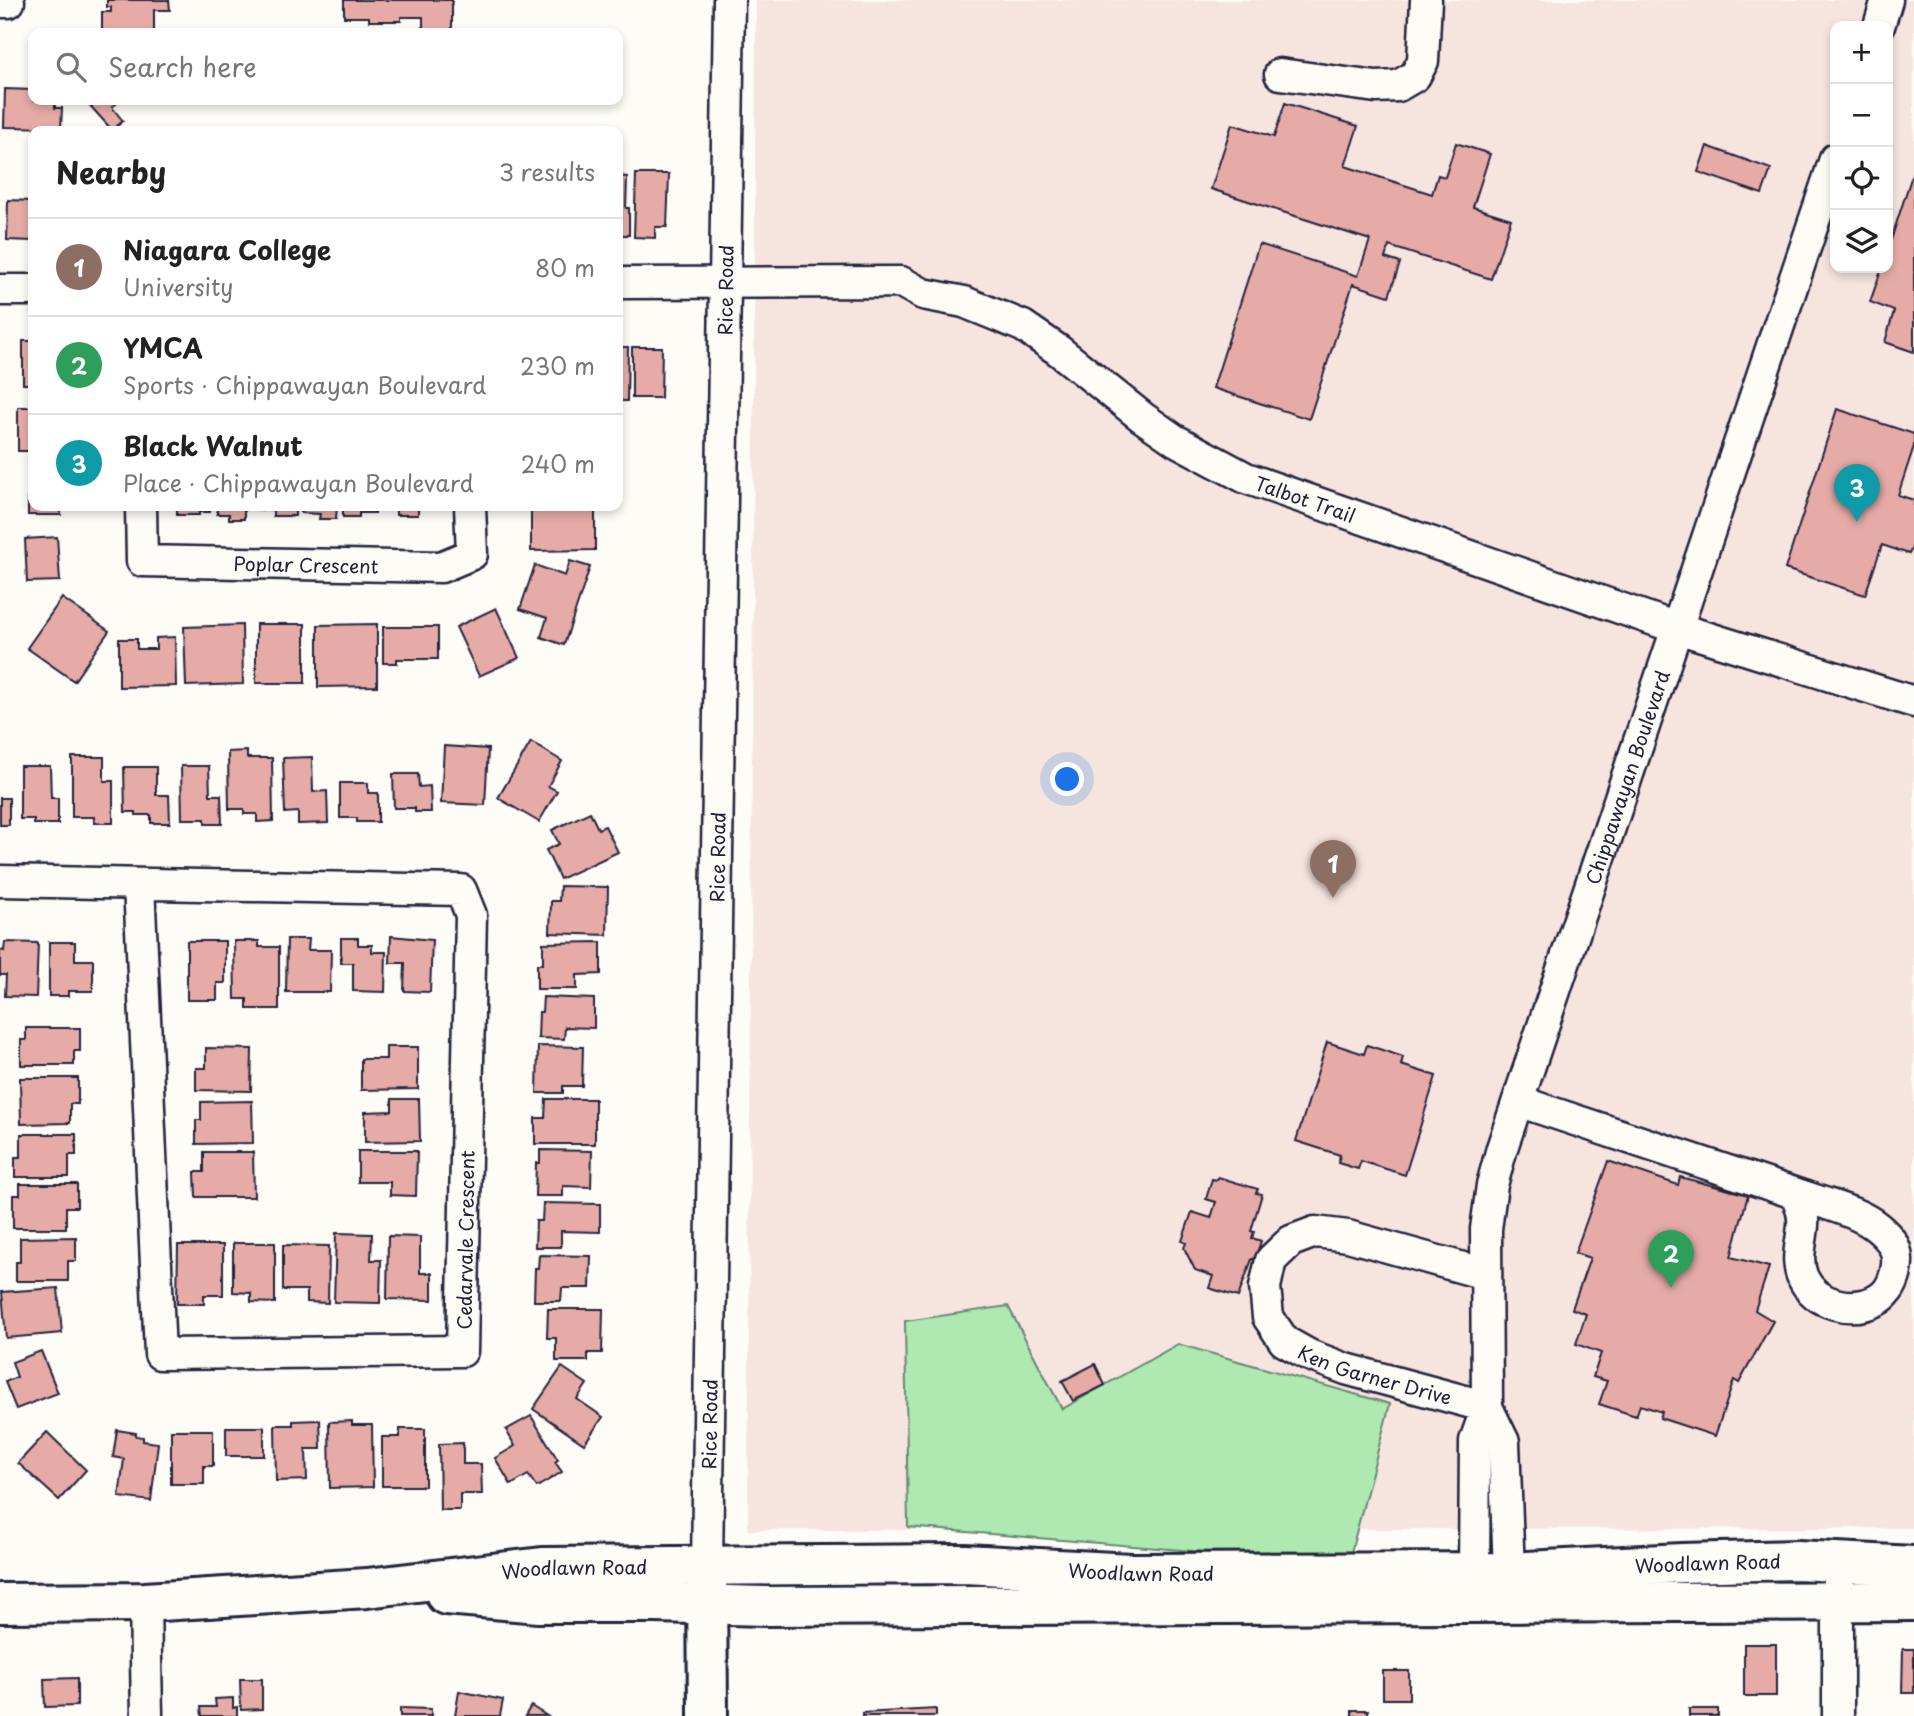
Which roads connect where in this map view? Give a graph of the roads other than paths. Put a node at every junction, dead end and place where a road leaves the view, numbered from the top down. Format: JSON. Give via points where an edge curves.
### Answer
{"nodes":[{"id":1,"x":729,"y":0,"type":"edge"},
{"id":2,"x":1426,"y":0,"type":"edge"},
{"id":3,"x":1887,"y":0,"type":"edge"},
{"id":4,"x":1881,"y":21,"type":"edge"},
{"id":5,"x":1280,"y":74,"type":"dead end"},
{"id":6,"x":1830,"y":174,"type":"edge"},
{"id":7,"x":623,"y":284,"type":"edge"},
{"id":8,"x":724,"y":284,"type":"junction"},
{"id":9,"x":0,"y":290,"type":"edge"},
{"id":10,"x":28,"y":290,"type":"edge"},
{"id":11,"x":141,"y":511,"type":"edge"},
{"id":12,"x":470,"y":511,"type":"edge"},
{"id":13,"x":1676,"y":628,"type":"junction"},
{"id":14,"x":1914,"y":702,"type":"edge"},
{"id":15,"x":0,"y":881,"type":"edge"},
{"id":16,"x":139,"y":884,"type":"junction"},
{"id":17,"x":1518,"y":1101,"type":"junction"},
{"id":18,"x":1796,"y":1194,"type":"dead end"},
{"id":19,"x":1485,"y":1274,"type":"junction"},
{"id":20,"x":1487,"y":1407,"type":"junction"},
{"id":21,"x":1838,"y":1563,"type":"junction"},
{"id":22,"x":707,"y":1566,"type":"junction"},
{"id":23,"x":1914,"y":1566,"type":"edge"},
{"id":24,"x":1492,"y":1572,"type":"junction"},
{"id":25,"x":368,"y":1588,"type":"junction"},
{"id":26,"x":1838,"y":1601,"type":"junction"},
{"id":27,"x":1914,"y":1601,"type":"edge"},
{"id":28,"x":145,"y":1602,"type":"junction"},
{"id":29,"x":0,"y":1603,"type":"edge"},
{"id":30,"x":707,"y":1604,"type":"junction"},
{"id":31,"x":148,"y":1716,"type":"edge"},
{"id":32,"x":708,"y":1716,"type":"edge"},
{"id":33,"x":1838,"y":1716,"type":"edge"}],
"edges":[{"from":1,"to":8,"type":"street","name":"Rice Road"},
{"from":2,"to":5,"type":"street","via":[[1423,61],[1415,76],[1398,86]]},
{"from":3,"to":4,"type":"street"},
{"from":6,"to":13,"type":"street","name":"Chippawayan Boulevard"},
{"from":7,"to":8,"type":"street","name":"Talbot Trail"},
{"from":8,"to":13,"type":"street","name":"Talbot Trail","via":[[901,282],[923,294],[985,309],[1041,338],[1175,440],[1246,478]]},
{"from":8,"to":22,"type":"street","name":"Rice Road"},
{"from":9,"to":10,"type":"street"},
{"from":11,"to":12,"type":"street","name":"Poplar Crescent","via":[[142,561],[441,567],[472,554]]},
{"from":13,"to":14,"type":"street","name":"Talbot Trail"},
{"from":13,"to":17,"type":"street","name":"Chippawayan Boulevard"},
{"from":15,"to":16,"type":"street","name":"Cedarvale Crescent"},
{"from":16,"to":16,"type":"street","name":"Cedarvale Crescent","via":[[160,1354],[462,1351],[471,915],[461,890]]},
{"from":17,"to":18,"type":"street"},
{"from":17,"to":19,"type":"street","name":"Chippawayan Boulevard","via":[[1492,1185]]},
{"from":19,"to":20,"type":"street","name":"Chippawayan Boulevard"},
{"from":19,"to":20,"type":"street","name":"Ken Garner Drive","via":[[1349,1236],[1315,1232],[1290,1241],[1271,1260],[1265,1287],[1268,1317],[1284,1341],[1309,1355]]},
{"from":20,"to":24,"type":"street","name":"Chippawayan Boulevard","via":[[1504,1442]]},
{"from":21,"to":23,"type":"main road","name":"Woodlawn Road"},
{"from":21,"to":24,"type":"main road","name":"Woodlawn Road","via":[[1797,1560]]},
{"from":21,"to":26,"type":"street"},
{"from":22,"to":24,"type":"main road","name":"Woodlawn Road","via":[[965,1564],[1131,1573]]},
{"from":22,"to":25,"type":"main road","name":"Woodlawn Road","via":[[542,1567]]},
{"from":22,"to":30,"type":"main road","name":"Rice Road"},
{"from":25,"to":28,"type":"main road","name":"Woodlawn Road"},
{"from":25,"to":30,"type":"main road","name":"Woodlawn Road","via":[[539,1603]]},
{"from":26,"to":27,"type":"main road","name":"Woodlawn Road"},
{"from":26,"to":30,"type":"main road","name":"Woodlawn Road"},
{"from":26,"to":33,"type":"street"},
{"from":28,"to":29,"type":"main road","name":"Woodlawn Road"},
{"from":28,"to":31,"type":"street"},
{"from":30,"to":32,"type":"main road","name":"Rice Road"}]}
